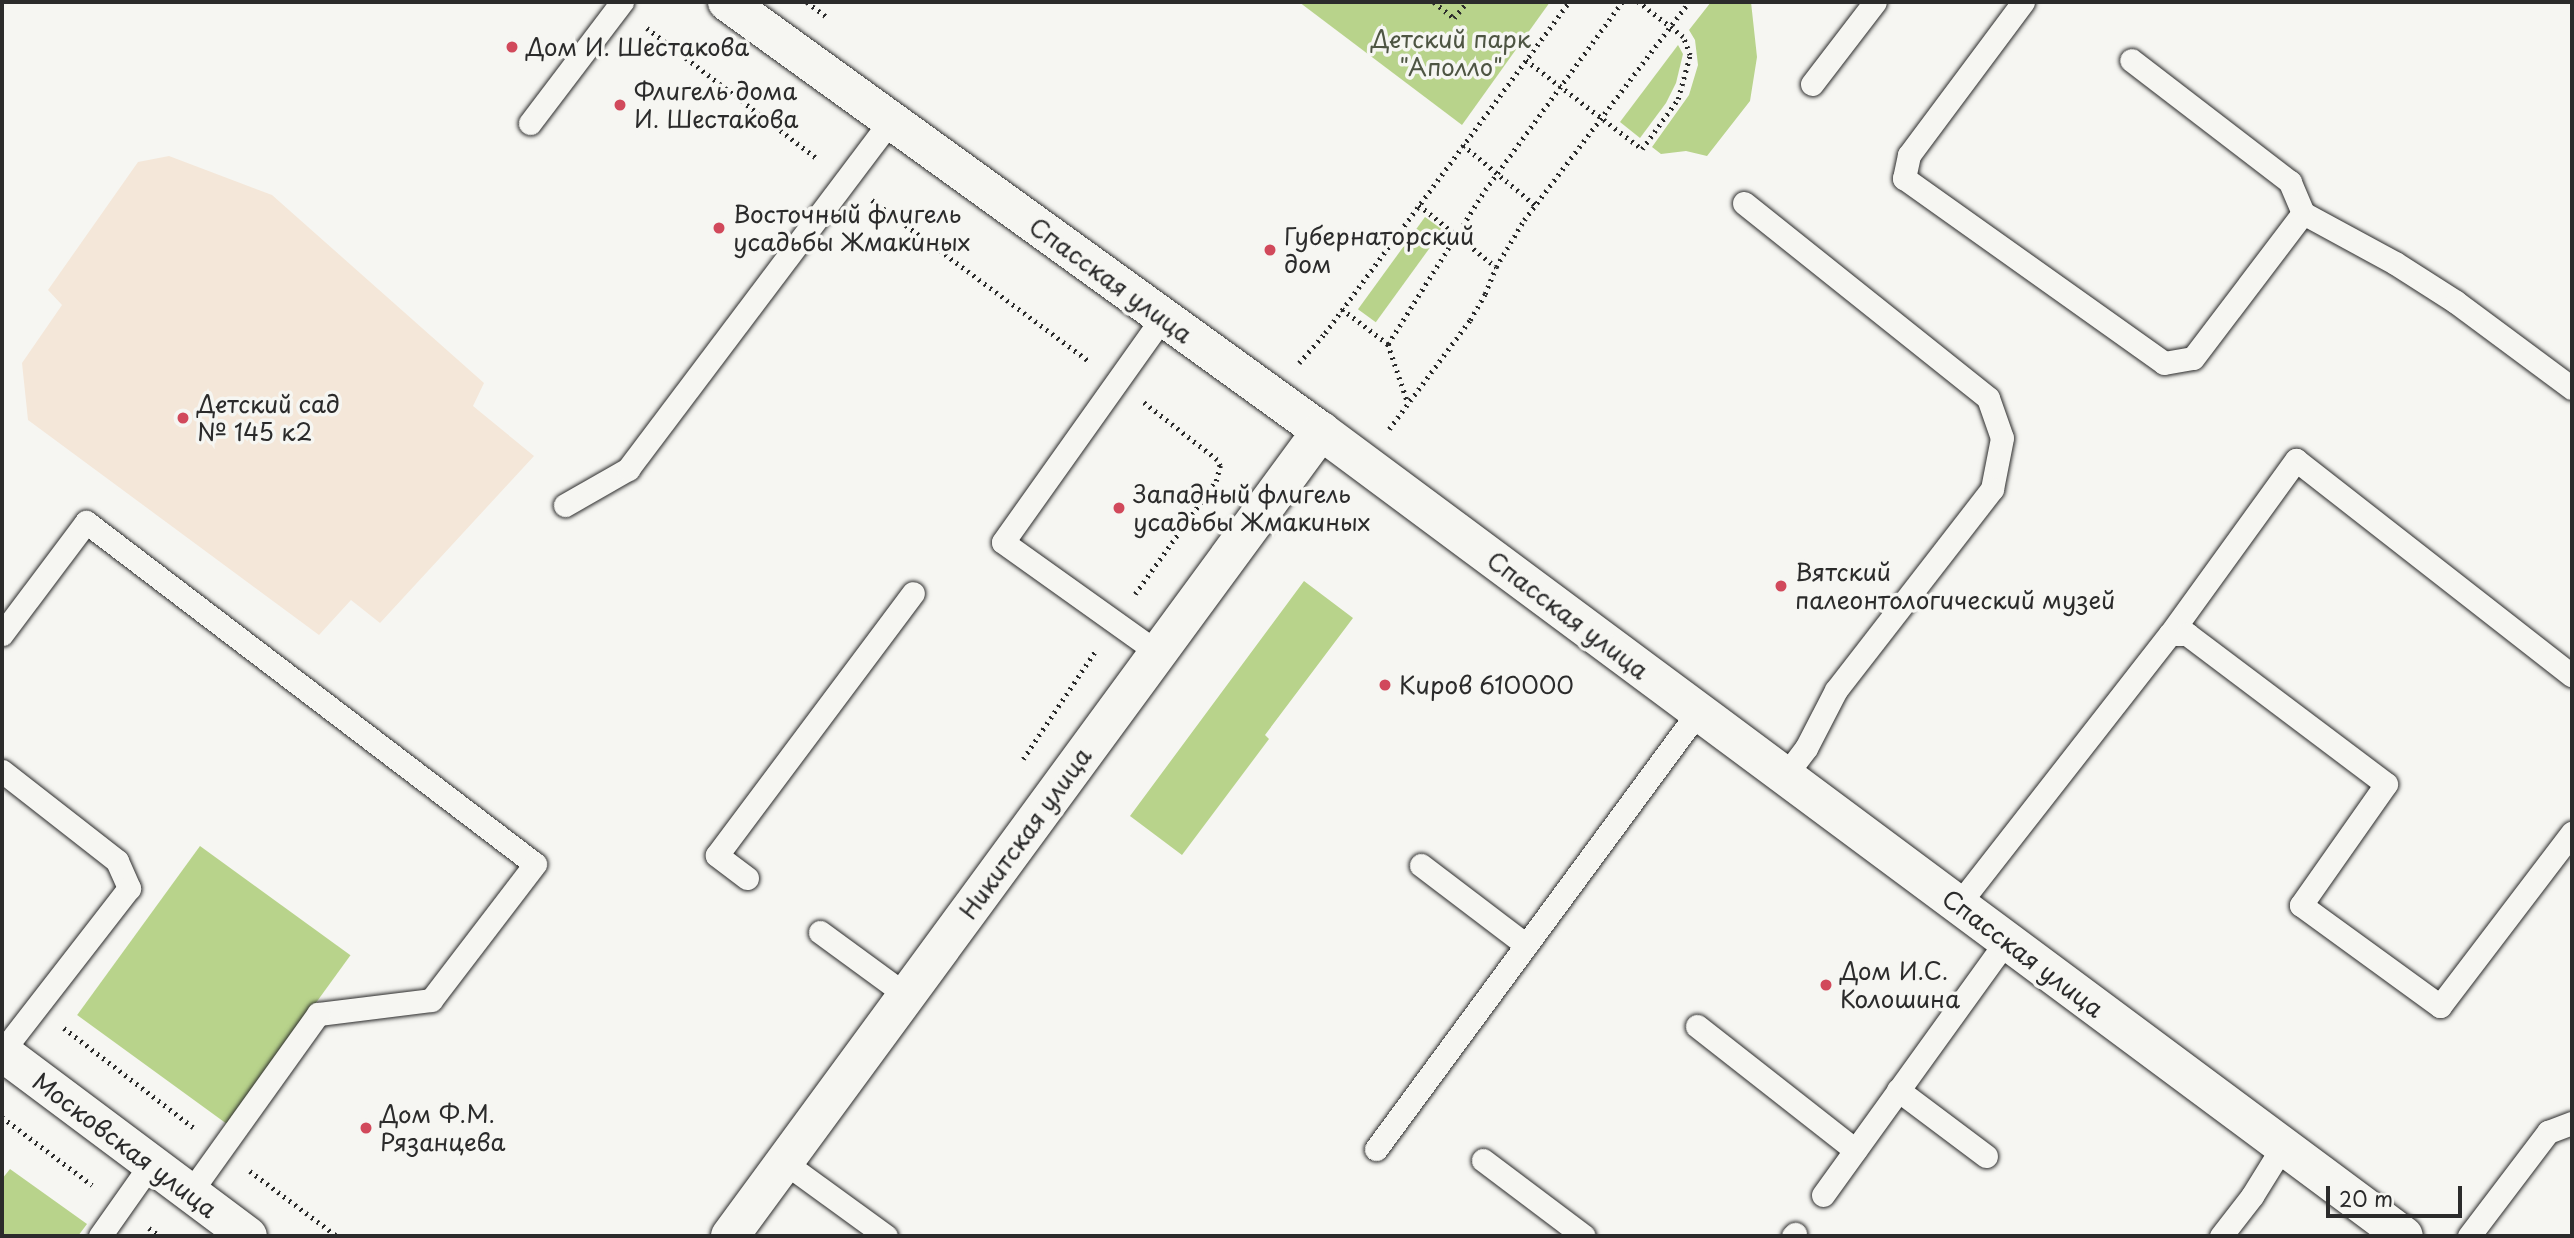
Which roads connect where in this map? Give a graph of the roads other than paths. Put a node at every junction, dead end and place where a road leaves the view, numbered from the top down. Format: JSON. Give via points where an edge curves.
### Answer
{"nodes":[{"id":1,"x":727,"y":2,"type":"edge"},
{"id":2,"x":1875,"y":2,"type":"edge"},
{"id":3,"x":2023,"y":2,"type":"edge"},
{"id":4,"x":620,"y":4,"type":"edge"},
{"id":5,"x":2131,"y":60,"type":"dead end"},
{"id":6,"x":1812,"y":84,"type":"dead end"},
{"id":7,"x":891,"y":120,"type":"junction"},
{"id":8,"x":530,"y":123,"type":"dead end"},
{"id":9,"x":1744,"y":203,"type":"dead end"},
{"id":10,"x":2303,"y":213,"type":"junction"},
{"id":11,"x":1163,"y":317,"type":"junction"},
{"id":12,"x":2572,"y":388,"type":"edge"},
{"id":13,"x":1321,"y":430,"type":"junction"},
{"id":14,"x":565,"y":505,"type":"dead end"},
{"id":15,"x":913,"y":593,"type":"dead end"},
{"id":16,"x":2,"y":634,"type":"edge"},
{"id":17,"x":2170,"y":634,"type":"junction"},
{"id":18,"x":1157,"y":652,"type":"junction"},
{"id":19,"x":2572,"y":676,"type":"edge"},
{"id":20,"x":1698,"y":712,"type":"junction"},
{"id":21,"x":2,"y":771,"type":"edge"},
{"id":22,"x":1785,"y":776,"type":"junction"},
{"id":23,"x":2572,"y":833,"type":"edge"},
{"id":24,"x":1421,"y":865,"type":"dead end"},
{"id":25,"x":747,"y":878,"type":"dead end"},
{"id":26,"x":1958,"y":905,"type":"junction"},
{"id":27,"x":820,"y":932,"type":"dead end"},
{"id":28,"x":2006,"y":941,"type":"junction"},
{"id":29,"x":1526,"y":945,"type":"junction"},
{"id":30,"x":906,"y":995,"type":"junction"},
{"id":31,"x":1697,"y":1026,"type":"dead end"},
{"id":32,"x":2,"y":1052,"type":"edge"},
{"id":33,"x":1898,"y":1090,"type":"junction"},
{"id":34,"x":2572,"y":1123,"type":"edge"},
{"id":35,"x":2283,"y":1146,"type":"junction"},
{"id":36,"x":1376,"y":1149,"type":"dead end"},
{"id":37,"x":1855,"y":1150,"type":"junction"},
{"id":38,"x":1986,"y":1156,"type":"dead end"},
{"id":39,"x":1483,"y":1160,"type":"dead end"},
{"id":40,"x":784,"y":1162,"type":"junction"},
{"id":41,"x":150,"y":1165,"type":"junction"},
{"id":42,"x":189,"y":1194,"type":"junction"},
{"id":43,"x":1822,"y":1195,"type":"dead end"},
{"id":44,"x":100,"y":1236,"type":"edge"},
{"id":45,"x":248,"y":1236,"type":"edge"},
{"id":46,"x":730,"y":1236,"type":"edge"},
{"id":47,"x":886,"y":1236,"type":"edge"},
{"id":48,"x":1584,"y":1236,"type":"edge"},
{"id":49,"x":2221,"y":1236,"type":"edge"},
{"id":50,"x":2404,"y":1236,"type":"edge"},
{"id":51,"x":2469,"y":1236,"type":"edge"}],
"edges":[{"from":1,"to":7,"type":"street","name":"Спасская улица"},
{"from":2,"to":6,"type":"lane"},
{"from":3,"to":10,"type":"lane","via":[[1909,155],[1904,178],[2164,363],[2193,358]]},
{"from":4,"to":8,"type":"lane"},
{"from":5,"to":10,"type":"lane","via":[[2290,182]]},
{"from":7,"to":11,"type":"street","name":"Спасская улица"},
{"from":7,"to":14,"type":"lane","via":[[628,469]]},
{"from":9,"to":22,"type":"lane","via":[[1988,398],[2002,438],[1992,489],[1836,690],[1806,748]]},
{"from":10,"to":12,"type":"lane","via":[[2456,302]]},
{"from":11,"to":13,"type":"street","name":"Спасская улица"},
{"from":11,"to":18,"type":"lane","via":[[1003,542]]},
{"from":13,"to":18,"type":"street","name":"Никитская улица"},
{"from":13,"to":20,"type":"street","name":"Спасская улица"},
{"from":15,"to":25,"type":"lane","via":[[716,855]]},
{"from":16,"to":42,"type":"lane","via":[[86,522],[535,864],[431,1000],[318,1014]]},
{"from":17,"to":19,"type":"lane","via":[[2296,460]]},
{"from":17,"to":23,"type":"lane","via":[[2188,634],[2386,785],[2301,905],[2440,1006]]},
{"from":17,"to":26,"type":"lane"},
{"from":18,"to":30,"type":"street","name":"Никитская улица"},
{"from":20,"to":22,"type":"street","name":"Спасская улица"},
{"from":20,"to":29,"type":"lane"},
{"from":21,"to":32,"type":"lane","via":[[117,861],[129,888]]},
{"from":22,"to":26,"type":"street","name":"Спасская улица"},
{"from":24,"to":29,"type":"lane"},
{"from":26,"to":28,"type":"street","name":"Спасская улица"},
{"from":27,"to":30,"type":"lane"},
{"from":28,"to":33,"type":"lane"},
{"from":28,"to":35,"type":"street","name":"Спасская улица"},
{"from":29,"to":36,"type":"lane"},
{"from":30,"to":40,"type":"street","name":"Никитская улица"},
{"from":31,"to":37,"type":"lane"},
{"from":32,"to":41,"type":"street","name":"Московская улица"},
{"from":33,"to":37,"type":"lane"},
{"from":33,"to":38,"type":"lane"},
{"from":34,"to":51,"type":"lane","via":[[2548,1132]]},
{"from":35,"to":49,"type":"lane"},
{"from":35,"to":50,"type":"street","name":"Спасская улица"},
{"from":37,"to":43,"type":"lane"},
{"from":39,"to":48,"type":"lane"},
{"from":40,"to":46,"type":"street","name":"Никитская улица"},
{"from":40,"to":47,"type":"lane"},
{"from":41,"to":42,"type":"street","name":"Московская улица"},
{"from":41,"to":44,"type":"lane"},
{"from":42,"to":45,"type":"street","name":"Московская улица"}]}
